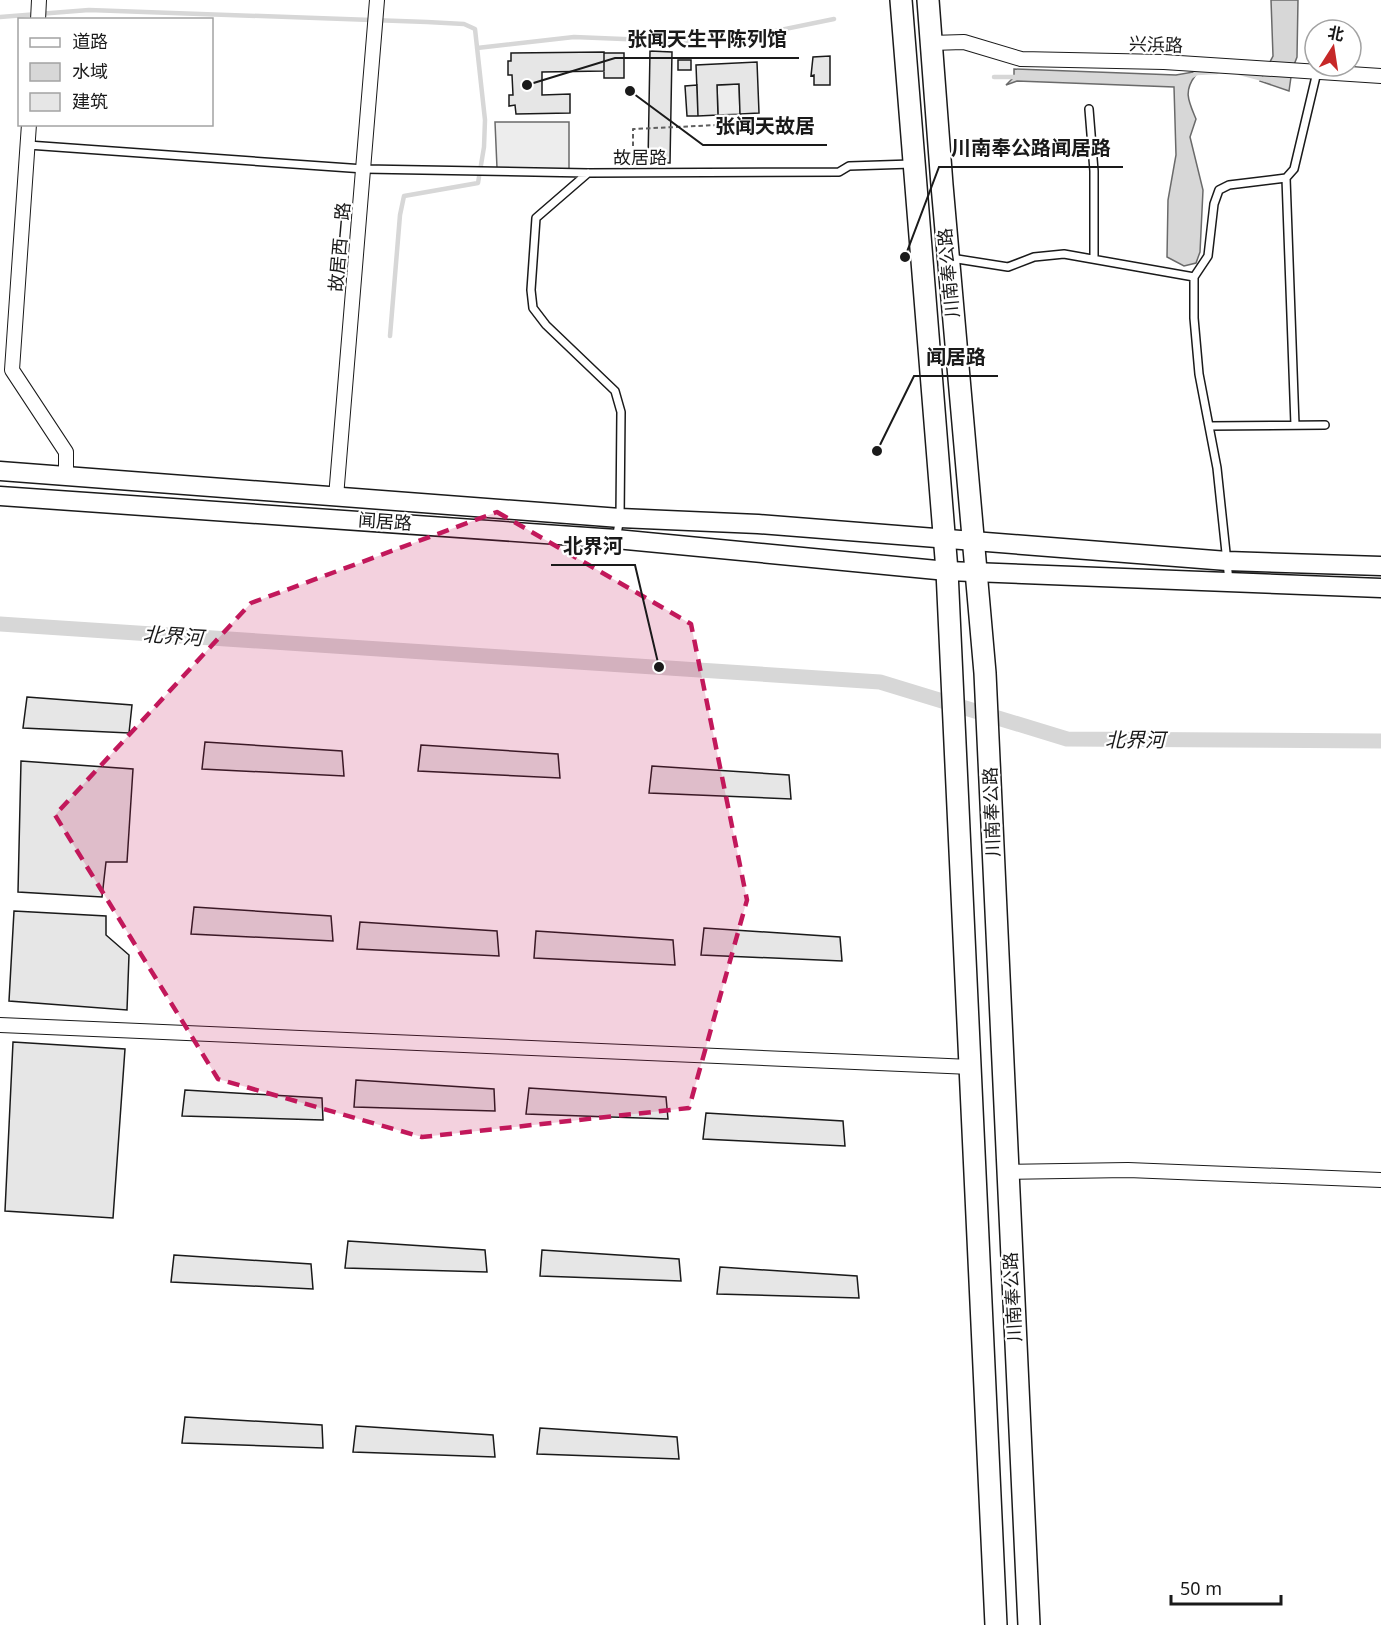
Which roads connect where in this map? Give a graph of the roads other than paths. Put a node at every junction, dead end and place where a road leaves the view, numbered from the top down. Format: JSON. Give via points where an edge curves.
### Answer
{"nodes":[{"id":1,"x":39,"y":0,"type":"edge"},
{"id":2,"x":377,"y":0,"type":"edge"},
{"id":3,"x":901,"y":0,"type":"edge"},
{"id":4,"x":928,"y":0,"type":"edge"},
{"id":5,"x":38,"y":18,"type":"edge"},
{"id":6,"x":931,"y":43,"type":"junction"},
{"id":7,"x":1303,"y":71,"type":"edge"},
{"id":8,"x":1363,"y":75,"type":"edge"},
{"id":9,"x":1381,"y":76,"type":"edge"},
{"id":10,"x":1316,"y":78,"type":"edge"},
{"id":11,"x":1089,"y":109,"type":"dead end"},
{"id":12,"x":29,"y":126,"type":"edge"},
{"id":13,"x":28,"y":145,"type":"junction"},
{"id":14,"x":914,"y":164,"type":"junction"},
{"id":15,"x":364,"y":169,"type":"junction"},
{"id":16,"x":588,"y":174,"type":"junction"},
{"id":17,"x":1286,"y":178,"type":"junction"},
{"id":18,"x":948,"y":257,"type":"junction"},
{"id":19,"x":1094,"y":258,"type":"junction"},
{"id":20,"x":1194,"y":277,"type":"junction"},
{"id":21,"x":1295,"y":425,"type":"junction"},
{"id":22,"x":1325,"y":425,"type":"dead end"},
{"id":23,"x":1209,"y":426,"type":"junction"},
{"id":24,"x":0,"y":471,"type":"edge"},
{"id":25,"x":66,"y":475,"type":"junction"},
{"id":26,"x":0,"y":496,"type":"edge"},
{"id":27,"x":336,"y":497,"type":"junction"},
{"id":28,"x":620,"y":518,"type":"junction"},
{"id":29,"x":944,"y":538,"type":"junction"},
{"id":30,"x":616,"y":539,"type":"junction"},
{"id":31,"x":973,"y":542,"type":"junction"},
{"id":32,"x":1227,"y":561,"type":"junction"},
{"id":33,"x":1381,"y":566,"type":"edge"},
{"id":34,"x":947,"y":571,"type":"junction"},
{"id":35,"x":975,"y":571,"type":"junction"},
{"id":36,"x":1230,"y":582,"type":"junction"},
{"id":37,"x":1381,"y":588,"type":"edge"},
{"id":38,"x":0,"y":1025,"type":"edge"},
{"id":39,"x":971,"y":1067,"type":"junction"},
{"id":40,"x":1007,"y":1172,"type":"junction"},
{"id":41,"x":1381,"y":1180,"type":"edge"},
{"id":42,"x":996,"y":1625,"type":"edge"},
{"id":43,"x":1029,"y":1625,"type":"edge"}],
"edges":[{"from":1,"to":5,"type":"street"},
{"from":2,"to":15,"type":"street","name":"故居西一路"},
{"from":3,"to":14,"type":"main road","name":"川南奉公路"},
{"from":4,"to":6,"type":"main road","name":"川南奉公路"},
{"from":6,"to":7,"type":"street","name":"兴浜路","via":[[964,42],[1021,59]]},
{"from":6,"to":18,"type":"main road","name":"川南奉公路"},
{"from":8,"to":9,"type":"street","name":"兴浜路"},
{"from":10,"to":17,"type":"lane","via":[[1294,169]]},
{"from":11,"to":19,"type":"lane"},
{"from":12,"to":13,"type":"street"},
{"from":13,"to":15,"type":"lane","name":"故居路"},
{"from":13,"to":25,"type":"street","via":[[12,370],[66,452]]},
{"from":14,"to":16,"type":"lane","name":"故居路","via":[[849,166],[839,172]]},
{"from":14,"to":29,"type":"main road","name":"川南奉公路"},
{"from":15,"to":16,"type":"lane","name":"故居路"},
{"from":15,"to":27,"type":"street","name":"故居西一路"},
{"from":16,"to":28,"type":"lane","via":[[536,218],[531,290],[533,308],[546,325],[615,391],[621,412]]},
{"from":17,"to":20,"type":"lane","via":[[1228,185],[1219,190],[1208,256]]},
{"from":17,"to":21,"type":"lane"},
{"from":18,"to":19,"type":"lane","via":[[1008,267],[1044,256]]},
{"from":18,"to":31,"type":"main road","name":"川南奉公路"},
{"from":19,"to":20,"type":"lane"},
{"from":20,"to":23,"type":"lane","via":[[1199,374]]},
{"from":21,"to":22,"type":"lane"},
{"from":21,"to":23,"type":"lane"},
{"from":23,"to":32,"type":"lane"},
{"from":24,"to":25,"type":"main road"},
{"from":25,"to":27,"type":"main road"},
{"from":26,"to":30,"type":"main road","name":"闻居路"},
{"from":27,"to":28,"type":"main road"},
{"from":28,"to":29,"type":"main road"},
{"from":28,"to":30,"type":"lane"},
{"from":29,"to":31,"type":"main road"},
{"from":29,"to":34,"type":"main road","name":"川南奉公路"},
{"from":30,"to":34,"type":"main road","name":"闻居路"},
{"from":31,"to":32,"type":"main road"},
{"from":31,"to":35,"type":"main road","name":"川南奉公路"},
{"from":32,"to":33,"type":"main road"},
{"from":32,"to":36,"type":"lane"},
{"from":34,"to":35,"type":"main road","name":"闻居路"},
{"from":34,"to":39,"type":"main road","name":"川南奉公路"},
{"from":35,"to":36,"type":"main road","name":"闻居路"},
{"from":35,"to":40,"type":"main road","name":"川南奉公路","via":[[990,759]]},
{"from":36,"to":37,"type":"main road","name":"闻居路"},
{"from":38,"to":39,"type":"street"},
{"from":39,"to":42,"type":"main road","name":"川南奉公路"},
{"from":40,"to":41,"type":"street","via":[[1128,1170]]},
{"from":40,"to":43,"type":"main road","name":"川南奉公路"}]}
